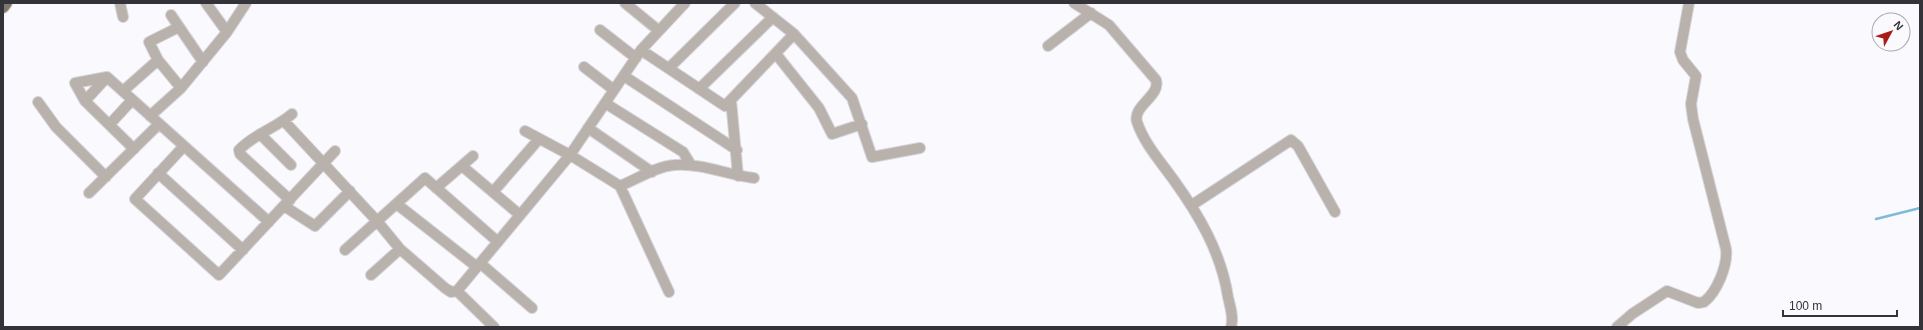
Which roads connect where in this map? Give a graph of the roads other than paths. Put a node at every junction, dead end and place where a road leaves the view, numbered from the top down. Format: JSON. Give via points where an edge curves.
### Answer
{"nodes":[{"id":1,"x":6,"y":3,"type":"edge"},
{"id":2,"x":120,"y":3,"type":"edge"},
{"id":3,"x":206,"y":3,"type":"edge"},
{"id":4,"x":246,"y":3,"type":"edge"},
{"id":5,"x":625,"y":3,"type":"edge"},
{"id":6,"x":685,"y":3,"type":"edge"},
{"id":7,"x":735,"y":3,"type":"edge"},
{"id":8,"x":755,"y":3,"type":"edge"},
{"id":9,"x":1074,"y":3,"type":"edge"},
{"id":10,"x":1689,"y":3,"type":"edge"},
{"id":11,"x":3,"y":7,"type":"edge"},
{"id":12,"x":1091,"y":13,"type":"junction"},
{"id":13,"x":171,"y":15,"type":"dead end"},
{"id":14,"x":123,"y":17,"type":"dead end"},
{"id":15,"x":773,"y":17,"type":"junction"},
{"id":16,"x":179,"y":27,"type":"junction"},
{"id":17,"x":600,"y":30,"type":"dead end"},
{"id":18,"x":658,"y":30,"type":"junction"},
{"id":19,"x":227,"y":32,"type":"junction"},
{"id":20,"x":794,"y":34,"type":"junction"},
{"id":21,"x":1048,"y":46,"type":"dead end"},
{"id":22,"x":639,"y":54,"type":"junction"},
{"id":23,"x":776,"y":54,"type":"junction"},
{"id":24,"x":158,"y":60,"type":"junction"},
{"id":25,"x":203,"y":62,"type":"junction"},
{"id":26,"x":584,"y":67,"type":"dead end"},
{"id":27,"x":669,"y":68,"type":"junction"},
{"id":28,"x":624,"y":76,"type":"junction"},
{"id":29,"x":107,"y":77,"type":"junction"},
{"id":30,"x":181,"y":88,"type":"junction"},
{"id":31,"x":700,"y":89,"type":"junction"},
{"id":32,"x":614,"y":90,"type":"junction"},
{"id":33,"x":123,"y":92,"type":"junction"},
{"id":34,"x":132,"y":100,"type":"junction"},
{"id":35,"x":731,"y":100,"type":"junction"},
{"id":36,"x":85,"y":101,"type":"junction"},
{"id":37,"x":38,"y":102,"type":"dead end"},
{"id":38,"x":605,"y":103,"type":"junction"},
{"id":39,"x":292,"y":114,"type":"dead end"},
{"id":40,"x":150,"y":116,"type":"junction"},
{"id":41,"x":284,"y":121,"type":"junction"},
{"id":42,"x":110,"y":124,"type":"junction"},
{"id":43,"x":159,"y":124,"type":"junction"},
{"id":44,"x":862,"y":124,"type":"junction"},
{"id":45,"x":588,"y":128,"type":"junction"},
{"id":46,"x":525,"y":131,"type":"dead end"},
{"id":47,"x":260,"y":134,"type":"junction"},
{"id":48,"x":539,"y":138,"type":"junction"},
{"id":49,"x":184,"y":146,"type":"junction"},
{"id":50,"x":134,"y":148,"type":"junction"},
{"id":51,"x":920,"y":148,"type":"dead end"},
{"id":52,"x":737,"y":150,"type":"junction"},
{"id":53,"x":335,"y":151,"type":"dead end"},
{"id":54,"x":570,"y":155,"type":"junction"},
{"id":55,"x":473,"y":156,"type":"dead end"},
{"id":56,"x":324,"y":164,"type":"junction"},
{"id":57,"x":291,"y":165,"type":"dead end"},
{"id":58,"x":691,"y":165,"type":"junction"},
{"id":59,"x":462,"y":166,"type":"junction"},
{"id":60,"x":652,"y":172,"type":"junction"},
{"id":61,"x":158,"y":173,"type":"junction"},
{"id":62,"x":106,"y":176,"type":"junction"},
{"id":63,"x":738,"y":176,"type":"junction"},
{"id":64,"x":754,"y":178,"type":"dead end"},
{"id":65,"x":620,"y":186,"type":"junction"},
{"id":66,"x":436,"y":188,"type":"junction"},
{"id":67,"x":350,"y":191,"type":"junction"},
{"id":68,"x":493,"y":192,"type":"junction"},
{"id":69,"x":89,"y":194,"type":"dead end"},
{"id":70,"x":287,"y":203,"type":"junction"},
{"id":71,"x":398,"y":205,"type":"junction"},
{"id":72,"x":1192,"y":205,"type":"junction"},
{"id":73,"x":1335,"y":212,"type":"dead end"},
{"id":74,"x":520,"y":216,"type":"junction"},
{"id":75,"x":377,"y":221,"type":"junction"},
{"id":76,"x":269,"y":222,"type":"junction"},
{"id":77,"x":498,"y":242,"type":"junction"},
{"id":78,"x":400,"y":249,"type":"junction"},
{"id":79,"x":243,"y":250,"type":"junction"},
{"id":80,"x":345,"y":250,"type":"dead end"},
{"id":81,"x":478,"y":265,"type":"junction"},
{"id":82,"x":370,"y":275,"type":"dead end"},
{"id":83,"x":457,"y":291,"type":"junction"},
{"id":84,"x":669,"y":292,"type":"dead end"},
{"id":85,"x":532,"y":308,"type":"dead end"},
{"id":86,"x":1232,"y":322,"type":"edge"},
{"id":87,"x":494,"y":327,"type":"edge"},
{"id":88,"x":1240,"y":327,"type":"edge"},
{"id":89,"x":1617,"y":327,"type":"edge"}],
"edges":[{"from":1,"to":11,"type":"main road"},
{"from":2,"to":14,"type":"street"},
{"from":3,"to":19,"type":"street"},
{"from":4,"to":19,"type":"street"},
{"from":5,"to":18,"type":"street"},
{"from":6,"to":18,"type":"street"},
{"from":7,"to":27,"type":"street"},
{"from":8,"to":15,"type":"street"},
{"from":9,"to":12,"type":"street"},
{"from":10,"to":89,"type":"street","via":[[1680,52],[1696,76],[1691,104],[1693,118],[1726,249],[1726,262],[1716,286],[1704,302],[1698,303],[1667,291]]},
{"from":12,"to":21,"type":"street"},
{"from":12,"to":72,"type":"street","via":[[1109,25],[1156,80],[1156,88],[1137,113],[1136,120],[1153,151]]},
{"from":13,"to":16,"type":"street"},
{"from":15,"to":20,"type":"street"},
{"from":15,"to":31,"type":"street"},
{"from":16,"to":24,"type":"street","via":[[149,42]]},
{"from":16,"to":25,"type":"street"},
{"from":17,"to":22,"type":"street"},
{"from":18,"to":22,"type":"street"},
{"from":19,"to":25,"type":"street"},
{"from":20,"to":23,"type":"street"},
{"from":20,"to":44,"type":"street","via":[[852,98]]},
{"from":22,"to":27,"type":"street"},
{"from":22,"to":28,"type":"street"},
{"from":23,"to":35,"type":"street"},
{"from":23,"to":44,"type":"street","via":[[820,108],[832,134]]},
{"from":24,"to":30,"type":"street"},
{"from":24,"to":33,"type":"street"},
{"from":25,"to":30,"type":"street"},
{"from":26,"to":32,"type":"street"},
{"from":27,"to":31,"type":"street"},
{"from":28,"to":32,"type":"street"},
{"from":28,"to":52,"type":"street"},
{"from":29,"to":33,"type":"street"},
{"from":29,"to":36,"type":"street"},
{"from":29,"to":36,"type":"street","via":[[75,83]]},
{"from":30,"to":40,"type":"street"},
{"from":31,"to":35,"type":"street","via":[[725,106]]},
{"from":32,"to":38,"type":"street"},
{"from":33,"to":34,"type":"street"},
{"from":34,"to":40,"type":"street"},
{"from":34,"to":42,"type":"street"},
{"from":35,"to":52,"type":"street"},
{"from":36,"to":42,"type":"street"},
{"from":37,"to":62,"type":"street","via":[[56,127]]},
{"from":38,"to":45,"type":"street"},
{"from":38,"to":58,"type":"street","via":[[682,152]]},
{"from":39,"to":41,"type":"street"},
{"from":40,"to":43,"type":"street"},
{"from":41,"to":47,"type":"street"},
{"from":41,"to":56,"type":"street"},
{"from":42,"to":50,"type":"street"},
{"from":43,"to":49,"type":"street"},
{"from":43,"to":50,"type":"street"},
{"from":44,"to":51,"type":"street","via":[[872,157]]},
{"from":45,"to":54,"type":"street"},
{"from":45,"to":60,"type":"street"},
{"from":46,"to":48,"type":"street"},
{"from":47,"to":57,"type":"street"},
{"from":47,"to":70,"type":"street","via":[[242,146],[240,154]]},
{"from":48,"to":54,"type":"street"},
{"from":48,"to":68,"type":"street"},
{"from":49,"to":61,"type":"street"},
{"from":49,"to":76,"type":"street"},
{"from":50,"to":62,"type":"street"},
{"from":52,"to":63,"type":"street"},
{"from":53,"to":56,"type":"street"},
{"from":54,"to":65,"type":"street"},
{"from":54,"to":74,"type":"street"},
{"from":55,"to":59,"type":"street"},
{"from":56,"to":67,"type":"street"},
{"from":56,"to":70,"type":"street"},
{"from":58,"to":60,"type":"street","via":[[674,165]]},
{"from":58,"to":63,"type":"street"},
{"from":59,"to":66,"type":"street"},
{"from":59,"to":68,"type":"street"},
{"from":60,"to":65,"type":"street"},
{"from":61,"to":79,"type":"street"},
{"from":61,"to":79,"type":"street","via":[[135,199],[219,275]]},
{"from":62,"to":69,"type":"street"},
{"from":63,"to":64,"type":"street"},
{"from":65,"to":84,"type":"street"},
{"from":66,"to":71,"type":"street","via":[[425,178]]},
{"from":66,"to":77,"type":"street"},
{"from":67,"to":70,"type":"street","via":[[315,226]]},
{"from":67,"to":75,"type":"street"},
{"from":68,"to":74,"type":"street"},
{"from":70,"to":76,"type":"street"},
{"from":71,"to":75,"type":"street"},
{"from":71,"to":81,"type":"street"},
{"from":72,"to":73,"type":"street","via":[[1291,140],[1298,146]]},
{"from":72,"to":86,"type":"street","via":[[1211,239],[1221,265]]},
{"from":74,"to":77,"type":"street"},
{"from":75,"to":78,"type":"street"},
{"from":75,"to":80,"type":"street"},
{"from":76,"to":79,"type":"street"},
{"from":77,"to":81,"type":"street"},
{"from":78,"to":82,"type":"street"},
{"from":78,"to":83,"type":"street","via":[[445,288],[451,292]]},
{"from":81,"to":83,"type":"street"},
{"from":81,"to":85,"type":"street"},
{"from":83,"to":87,"type":"street"},
{"from":86,"to":88,"type":"street"}]}
